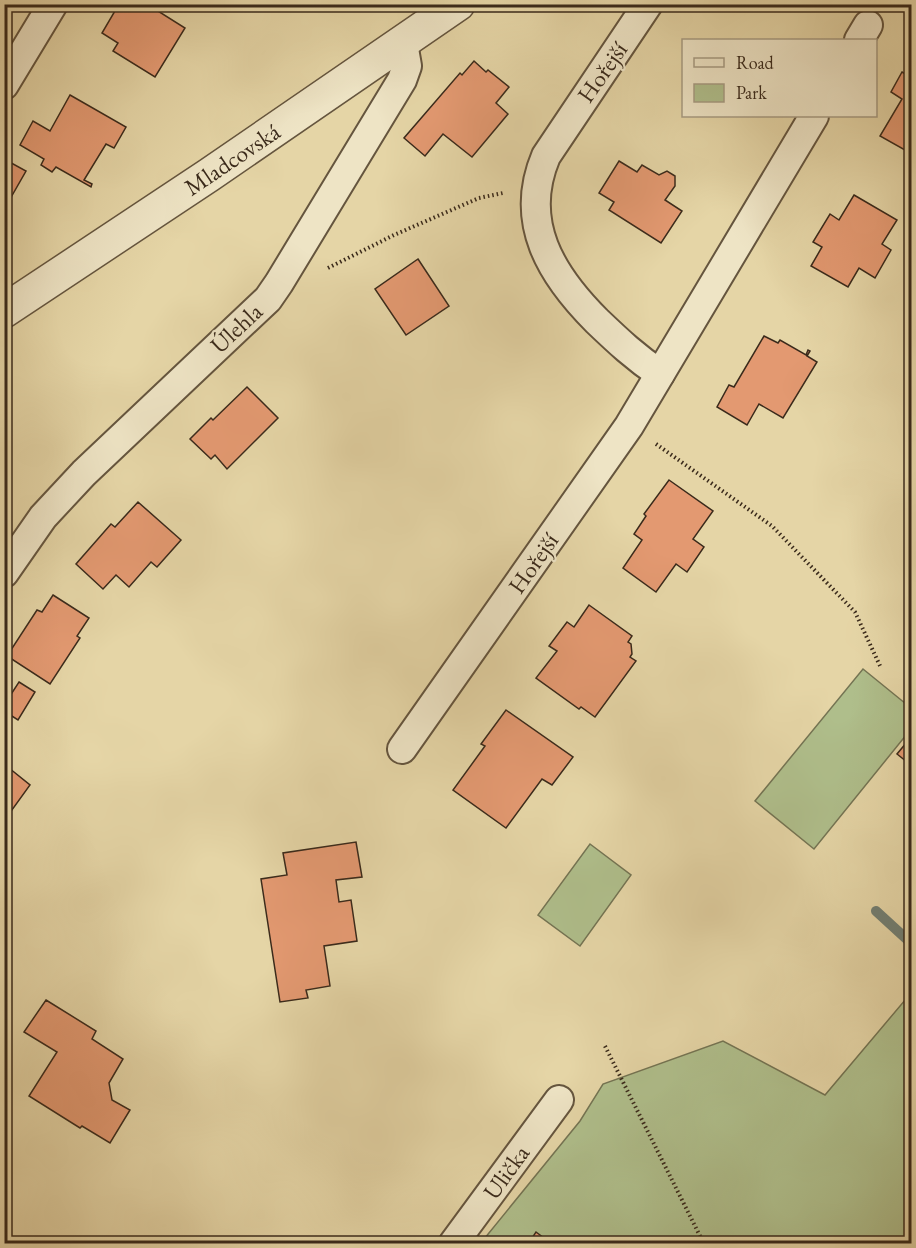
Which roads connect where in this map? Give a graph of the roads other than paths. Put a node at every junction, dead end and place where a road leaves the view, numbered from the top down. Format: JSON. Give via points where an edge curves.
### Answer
{"nodes":[{"id":1,"x":53,"y":4,"type":"edge"},
{"id":2,"x":458,"y":4,"type":"edge"},
{"id":3,"x":648,"y":4,"type":"edge"},
{"id":4,"x":403,"y":42,"type":"junction"},
{"id":5,"x":4,"y":85,"type":"edge"},
{"id":6,"x":813,"y":117,"type":"edge"},
{"id":7,"x":4,"y":311,"type":"edge"},
{"id":8,"x":660,"y":374,"type":"junction"},
{"id":9,"x":4,"y":573,"type":"edge"},
{"id":10,"x":402,"y":750,"type":"dead end"},
{"id":11,"x":559,"y":1100,"type":"dead end"},
{"id":12,"x":453,"y":1244,"type":"edge"}],
"edges":[{"from":1,"to":5,"type":"street"},
{"from":2,"to":4,"type":"street","name":"Mladcovská"},
{"from":3,"to":8,"type":"street","name":"Hořejší","via":[[546,156],[539,173],[536,218],[552,266],[566,286],[632,355]]},
{"from":4,"to":7,"type":"street","name":"Mladcovská"},
{"from":4,"to":9,"type":"street","name":"Úlehla","via":[[407,66],[398,89],[268,299],[84,473],[43,517]]},
{"from":6,"to":8,"type":"street","name":"Hořejší"},
{"from":8,"to":10,"type":"street","name":"Hořejší","via":[[629,426]]},
{"from":11,"to":12,"type":"street","name":"Ulička"}]}
